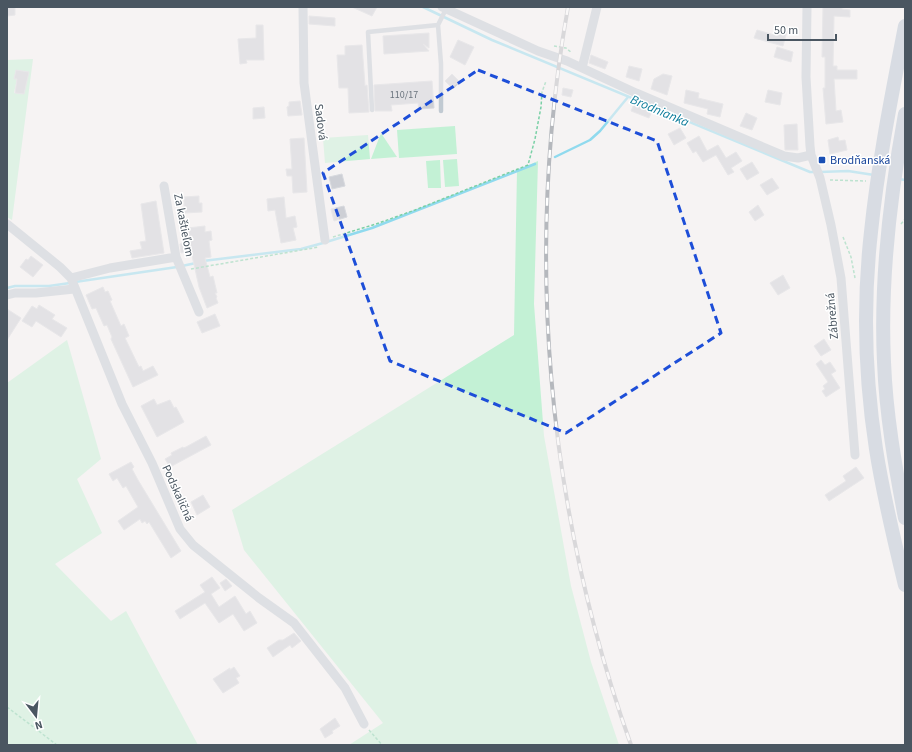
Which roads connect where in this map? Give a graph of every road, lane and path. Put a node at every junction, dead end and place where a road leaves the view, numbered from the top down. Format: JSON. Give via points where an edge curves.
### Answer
{"nodes":[{"id":1,"x":303,"y":7,"type":"edge"},
{"id":2,"x":597,"y":7,"type":"edge"},
{"id":3,"x":807,"y":7,"type":"edge"},
{"id":4,"x":444,"y":9,"type":"edge"},
{"id":5,"x":440,"y":22,"type":"junction"},
{"id":6,"x":905,"y":26,"type":"edge"},
{"id":7,"x":582,"y":68,"type":"junction"},
{"id":8,"x":546,"y":81,"type":"dead end"},
{"id":9,"x":372,"y":110,"type":"dead end"},
{"id":10,"x":441,"y":111,"type":"dead end"},
{"id":11,"x":905,"y":114,"type":"edge"},
{"id":12,"x":811,"y":155,"type":"junction"},
{"id":13,"x":820,"y":179,"type":"junction"},
{"id":14,"x":871,"y":184,"type":"junction"},
{"id":15,"x":164,"y":186,"type":"dead end"},
{"id":16,"x":7,"y":224,"type":"edge"},
{"id":17,"x":831,"y":224,"type":"junction"},
{"id":18,"x":323,"y":242,"type":"junction"},
{"id":19,"x":179,"y":265,"type":"junction"},
{"id":20,"x":855,"y":280,"type":"dead end"},
{"id":21,"x":72,"y":283,"type":"junction"},
{"id":22,"x":7,"y":295,"type":"edge"},
{"id":23,"x":200,"y":312,"type":"dead end"},
{"id":24,"x":855,"y":455,"type":"dead end"},
{"id":25,"x":905,"y":518,"type":"edge"},
{"id":26,"x":905,"y":585,"type":"edge"},
{"id":27,"x":7,"y":707,"type":"edge"},
{"id":28,"x":364,"y":724,"type":"joint"},
{"id":29,"x":57,"y":745,"type":"edge"},
{"id":30,"x":382,"y":745,"type":"edge"}],
"edges":[{"from":1,"to":18,"type":"street","name":"Sadová","via":[[304,83]]},
{"from":2,"to":7,"type":"street"},
{"from":3,"to":12,"type":"street","via":[[806,77]]},
{"from":4,"to":5,"type":"lane"},
{"from":4,"to":7,"type":"street"},
{"from":5,"to":9,"type":"lane","via":[[368,32]]},
{"from":5,"to":10,"type":"lane"},
{"from":6,"to":14,"type":"main road","via":[[879,167]]},
{"from":7,"to":12,"type":"street","via":[[784,156],[798,158]]},
{"from":8,"to":18,"type":"path","via":[[528,165]]},
{"from":11,"to":25,"type":"main road","via":[[892,190],[884,280],[884,361],[891,443]]},
{"from":12,"to":13,"type":"street","name":"Zábrežná"},
{"from":13,"to":14,"type":"path"},
{"from":13,"to":17,"type":"street","name":"Zábrežná"},
{"from":14,"to":26,"type":"main road","via":[[868,279],[870,405],[891,531]]},
{"from":15,"to":19,"type":"street","name":"Za kaštieľom"},
{"from":16,"to":21,"type":"street","name":"Podskaličná","via":[[60,267]]},
{"from":17,"to":20,"type":"path","via":[[843,237],[851,257]]},
{"from":17,"to":24,"type":"street","name":"Zábrežná","via":[[841,278]]},
{"from":18,"to":19,"type":"path","via":[[319,248]]},
{"from":19,"to":21,"type":"street","via":[[110,268]]},
{"from":19,"to":23,"type":"street","name":"Za kaštieľom"},
{"from":21,"to":22,"type":"street","via":[[36,293]]},
{"from":21,"to":28,"type":"street","name":"Podskaličná","via":[[122,404],[180,529],[193,545],[294,623],[345,688]]},
{"from":27,"to":29,"type":"path"},
{"from":28,"to":30,"type":"path"}]}
